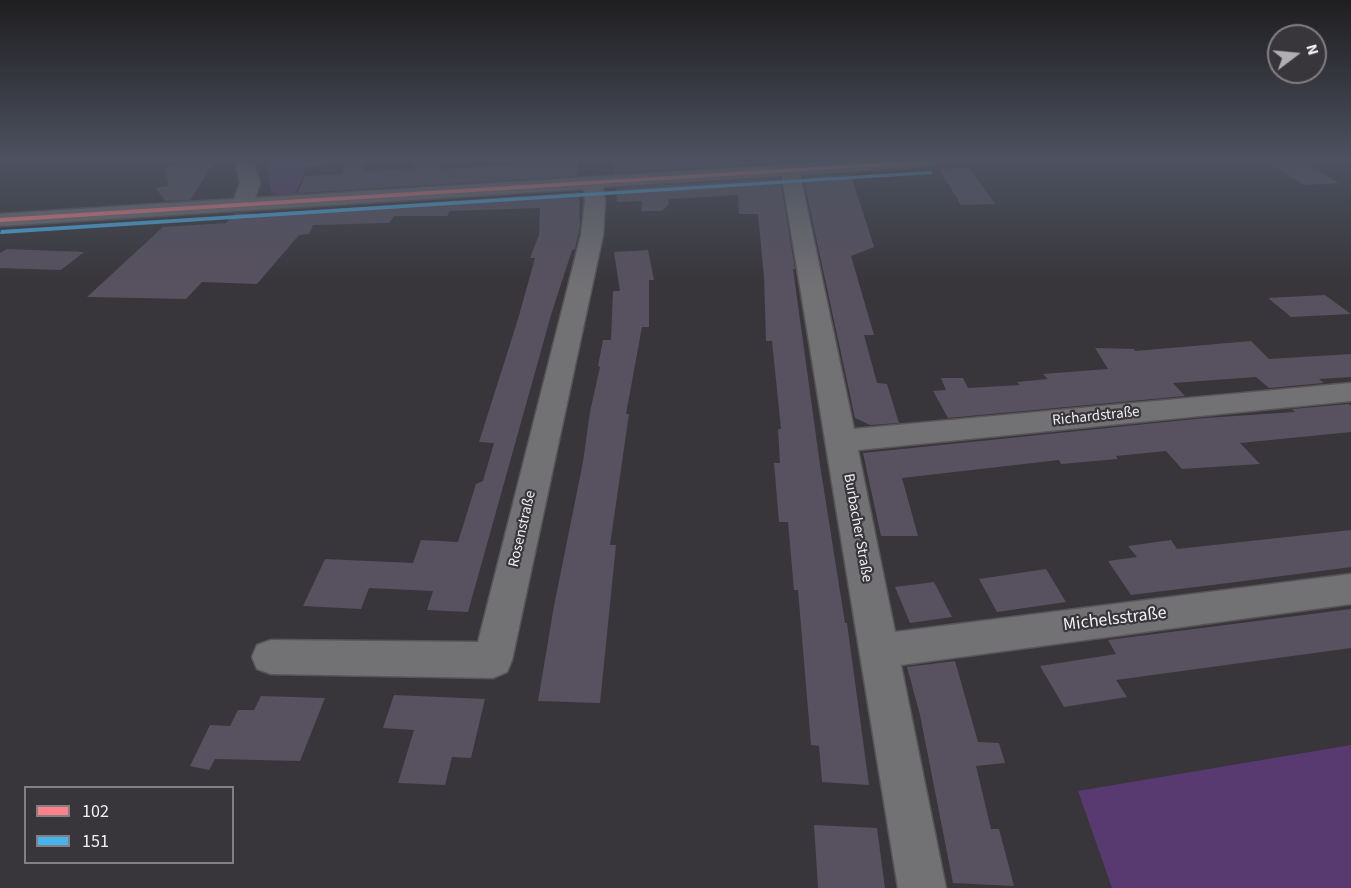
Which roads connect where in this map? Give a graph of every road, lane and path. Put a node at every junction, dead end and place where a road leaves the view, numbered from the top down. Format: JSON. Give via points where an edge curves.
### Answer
{"nodes":[{"id":1,"x":252,"y":202,"type":"edge"},
{"id":2,"x":595,"y":202,"type":"edge"},
{"id":3,"x":797,"y":202,"type":"edge"},
{"id":4,"x":243,"y":203,"type":"joint"},
{"id":5,"x":0,"y":220,"type":"edge"},
{"id":6,"x":1351,"y":392,"type":"edge"},
{"id":7,"x":841,"y":441,"type":"junction"},
{"id":8,"x":1351,"y":589,"type":"edge"},
{"id":9,"x":880,"y":651,"type":"junction"},
{"id":10,"x":271,"y":657,"type":"dead end"},
{"id":11,"x":922,"y":888,"type":"edge"}],
"edges":[{"from":1,"to":4,"type":"street"},
{"from":2,"to":10,"type":"street","name":"Rosenstraße","via":[[592,235],[493,660]]},
{"from":3,"to":7,"type":"street","name":"Burbacher Straße"},
{"from":4,"to":5,"type":"street"},
{"from":6,"to":7,"type":"street","name":"Richardstraße"},
{"from":7,"to":9,"type":"street","name":"Burbacher Straße"},
{"from":8,"to":9,"type":"street","name":"Michelsstraße"},
{"from":9,"to":11,"type":"street","name":"Burbacher Straße"}]}
